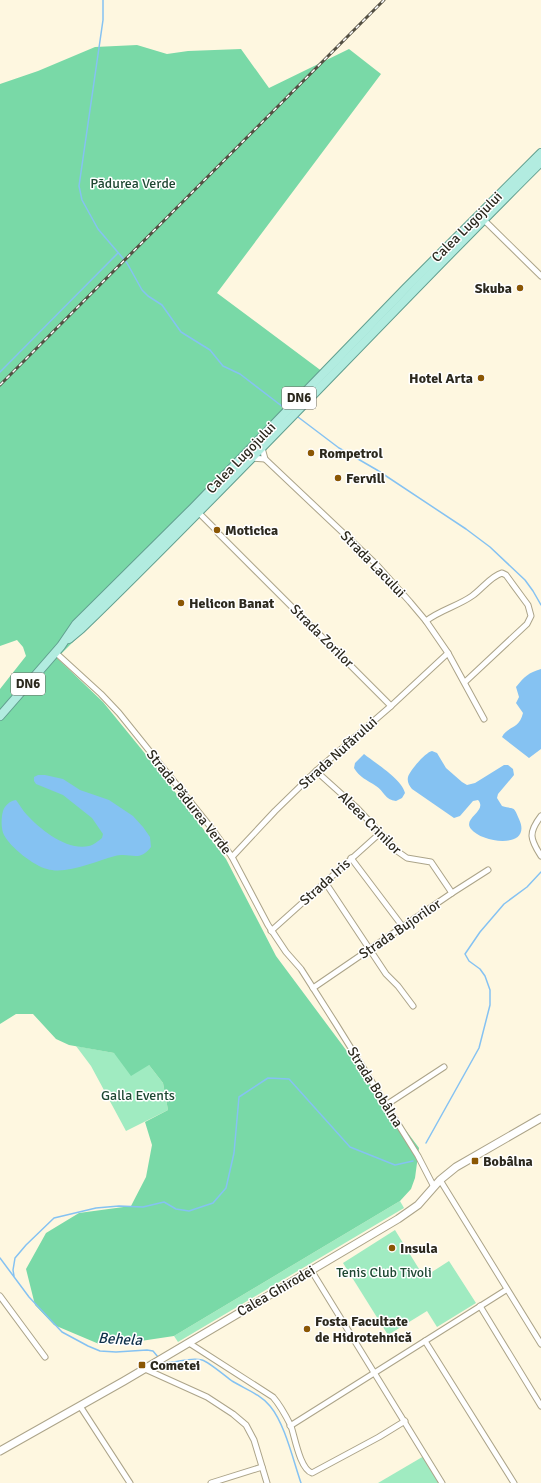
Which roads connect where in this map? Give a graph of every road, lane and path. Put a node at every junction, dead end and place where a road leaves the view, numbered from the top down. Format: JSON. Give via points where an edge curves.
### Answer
{"nodes":[{"id":1,"x":541,"y":153,"type":"edge"},
{"id":2,"x":541,"y":162,"type":"edge"},
{"id":3,"x":484,"y":220,"type":"junction"},
{"id":4,"x":541,"y":276,"type":"edge"},
{"id":5,"x":262,"y":448,"type":"junction"},
{"id":6,"x":252,"y":458,"type":"junction"},
{"id":7,"x":265,"y":459,"type":"junction"},
{"id":8,"x":199,"y":513,"type":"junction"},
{"id":9,"x":426,"y":621,"type":"junction"},
{"id":10,"x":61,"y":646,"type":"junction"},
{"id":11,"x":55,"y":652,"type":"junction"},
{"id":12,"x":448,"y":653,"type":"junction"},
{"id":13,"x":465,"y":682,"type":"junction"},
{"id":14,"x":391,"y":706,"type":"junction"},
{"id":15,"x":0,"y":716,"type":"edge"},
{"id":16,"x":484,"y":719,"type":"dead end"},
{"id":17,"x":316,"y":771,"type":"junction"},
{"id":18,"x":541,"y":816,"type":"edge"},
{"id":19,"x":379,"y":834,"type":"junction"},
{"id":20,"x":232,"y":856,"type":"junction"},
{"id":21,"x":541,"y":856,"type":"edge"},
{"id":22,"x":351,"y":858,"type":"junction"},
{"id":23,"x":488,"y":870,"type":"dead end"},
{"id":24,"x":325,"y":882,"type":"junction"},
{"id":25,"x":452,"y":893,"type":"junction"},
{"id":26,"x":403,"y":926,"type":"junction"},
{"id":27,"x":271,"y":931,"type":"junction"},
{"id":28,"x":369,"y":949,"type":"junction"},
{"id":29,"x":313,"y":988,"type":"junction"},
{"id":30,"x":413,"y":1006,"type":"dead end"},
{"id":31,"x":444,"y":1067,"type":"dead end"},
{"id":32,"x":386,"y":1105,"type":"junction"},
{"id":33,"x":541,"y":1118,"type":"edge"},
{"id":34,"x":440,"y":1180,"type":"junction"},
{"id":35,"x":434,"y":1187,"type":"junction"},
{"id":36,"x":312,"y":1270,"type":"junction"},
{"id":37,"x":506,"y":1290,"type":"junction"},
{"id":38,"x":1,"y":1299,"type":"edge"},
{"id":39,"x":480,"y":1306,"type":"junction"},
{"id":40,"x":425,"y":1341,"type":"junction"},
{"id":41,"x":189,"y":1342,"type":"junction"},
{"id":42,"x":541,"y":1344,"type":"edge"},
{"id":43,"x":45,"y":1357,"type":"dead end"},
{"id":44,"x":145,"y":1368,"type":"junction"},
{"id":45,"x":375,"y":1372,"type":"junction"},
{"id":46,"x":80,"y":1406,"type":"junction"},
{"id":47,"x":541,"y":1406,"type":"edge"},
{"id":48,"x":406,"y":1421,"type":"junction"},
{"id":49,"x":290,"y":1426,"type":"junction"},
{"id":50,"x":0,"y":1451,"type":"edge"},
{"id":51,"x":262,"y":1467,"type":"junction"},
{"id":52,"x":130,"y":1483,"type":"edge"},
{"id":53,"x":211,"y":1483,"type":"edge"},
{"id":54,"x":267,"y":1483,"type":"edge"},
{"id":55,"x":442,"y":1483,"type":"edge"},
{"id":56,"x":514,"y":1483,"type":"edge"}],
"edges":[{"from":1,"to":10,"type":"main road","name":"Calea Lugojului","number":"DN6","via":[[76,624]]},
{"from":2,"to":3,"type":"main road","name":"Calea Lugojului","number":"DN6"},
{"from":3,"to":4,"type":"street"},
{"from":3,"to":5,"type":"main road","name":"Calea Lugojului","number":"DN6"},
{"from":5,"to":6,"type":"main road","name":"Calea Lugojului","number":"DN6"},
{"from":5,"to":7,"type":"street"},
{"from":6,"to":7,"type":"street"},
{"from":6,"to":8,"type":"main road","name":"Calea Lugojului","number":"DN6"},
{"from":7,"to":9,"type":"street","name":"Strada Lacului","via":[[376,564]]},
{"from":8,"to":10,"type":"main road","name":"Calea Lugojului","number":"DN6"},
{"from":8,"to":14,"type":"street","name":"Strada Zorilor"},
{"from":9,"to":12,"type":"street","name":"Strada Lacului"},
{"from":9,"to":13,"type":"street","via":[[474,595],[502,574],[506,575],[528,605],[531,616],[527,624]]},
{"from":10,"to":11,"type":"main road","name":"Calea Lugojului","number":"DN6"},
{"from":11,"to":15,"type":"main road","number":"DN6"},
{"from":11,"to":20,"type":"street","name":"Strada Pădurea Verde","via":[[123,717],[198,809]]},
{"from":12,"to":13,"type":"street","name":"Strada Lacului"},
{"from":12,"to":14,"type":"street","name":"Strada Nufărului"},
{"from":13,"to":16,"type":"street","name":"Strada Lacului"},
{"from":14,"to":17,"type":"street","name":"Strada Nufărului"},
{"from":17,"to":19,"type":"street","name":"Aleea Crinilor","via":[[356,807]]},
{"from":17,"to":20,"type":"street","name":"Strada Nufărului"},
{"from":18,"to":21,"type":"street","via":[[531,834]]},
{"from":19,"to":22,"type":"street","name":"Strada Iris"},
{"from":19,"to":25,"type":"street","name":"Aleea Crinilor","via":[[405,857],[431,862]]},
{"from":20,"to":27,"type":"street","name":"Strada Pădurea Verde"},
{"from":22,"to":24,"type":"street","name":"Strada Iris"},
{"from":22,"to":26,"type":"street"},
{"from":23,"to":25,"type":"street","name":"Strada Bujorilor"},
{"from":24,"to":27,"type":"street","name":"Strada Iris"},
{"from":24,"to":28,"type":"street"},
{"from":25,"to":26,"type":"street","name":"Strada Bujorilor"},
{"from":26,"to":28,"type":"street","name":"Strada Bujorilor"},
{"from":27,"to":29,"type":"street","name":"Strada Pădurea Verde"},
{"from":28,"to":29,"type":"street","name":"Strada Bujorilor"},
{"from":28,"to":30,"type":"street"},
{"from":29,"to":32,"type":"street","name":"Strada Bobâlna"},
{"from":31,"to":32,"type":"street"},
{"from":32,"to":35,"type":"street","name":"Strada Bobâlna"},
{"from":33,"to":34,"type":"street","name":"Calea Ghirodei","via":[[456,1167]]},
{"from":34,"to":35,"type":"street","name":"Calea Ghirodei"},
{"from":34,"to":37,"type":"street"},
{"from":35,"to":36,"type":"street","name":"Calea Ghirodei","via":[[418,1205],[398,1219]]},
{"from":36,"to":41,"type":"street","name":"Calea Ghirodei"},
{"from":36,"to":45,"type":"street"},
{"from":37,"to":39,"type":"street"},
{"from":37,"to":42,"type":"street"},
{"from":38,"to":43,"type":"street"},
{"from":39,"to":40,"type":"street"},
{"from":39,"to":47,"type":"street"},
{"from":40,"to":45,"type":"street"},
{"from":40,"to":56,"type":"street"},
{"from":41,"to":44,"type":"street","name":"Calea Ghirodei"},
{"from":41,"to":49,"type":"street","via":[[268,1392],[278,1403]]},
{"from":44,"to":46,"type":"street","name":"Calea Ghirodei"},
{"from":44,"to":51,"type":"street","via":[[207,1396],[246,1425]]},
{"from":45,"to":48,"type":"street"},
{"from":45,"to":49,"type":"street"},
{"from":46,"to":50,"type":"street","name":"Calea Ghirodei"},
{"from":46,"to":52,"type":"street"},
{"from":48,"to":49,"type":"street","via":[[312,1473],[308,1472],[304,1465]]},
{"from":48,"to":55,"type":"street"},
{"from":51,"to":53,"type":"street"},
{"from":51,"to":54,"type":"street"}]}
